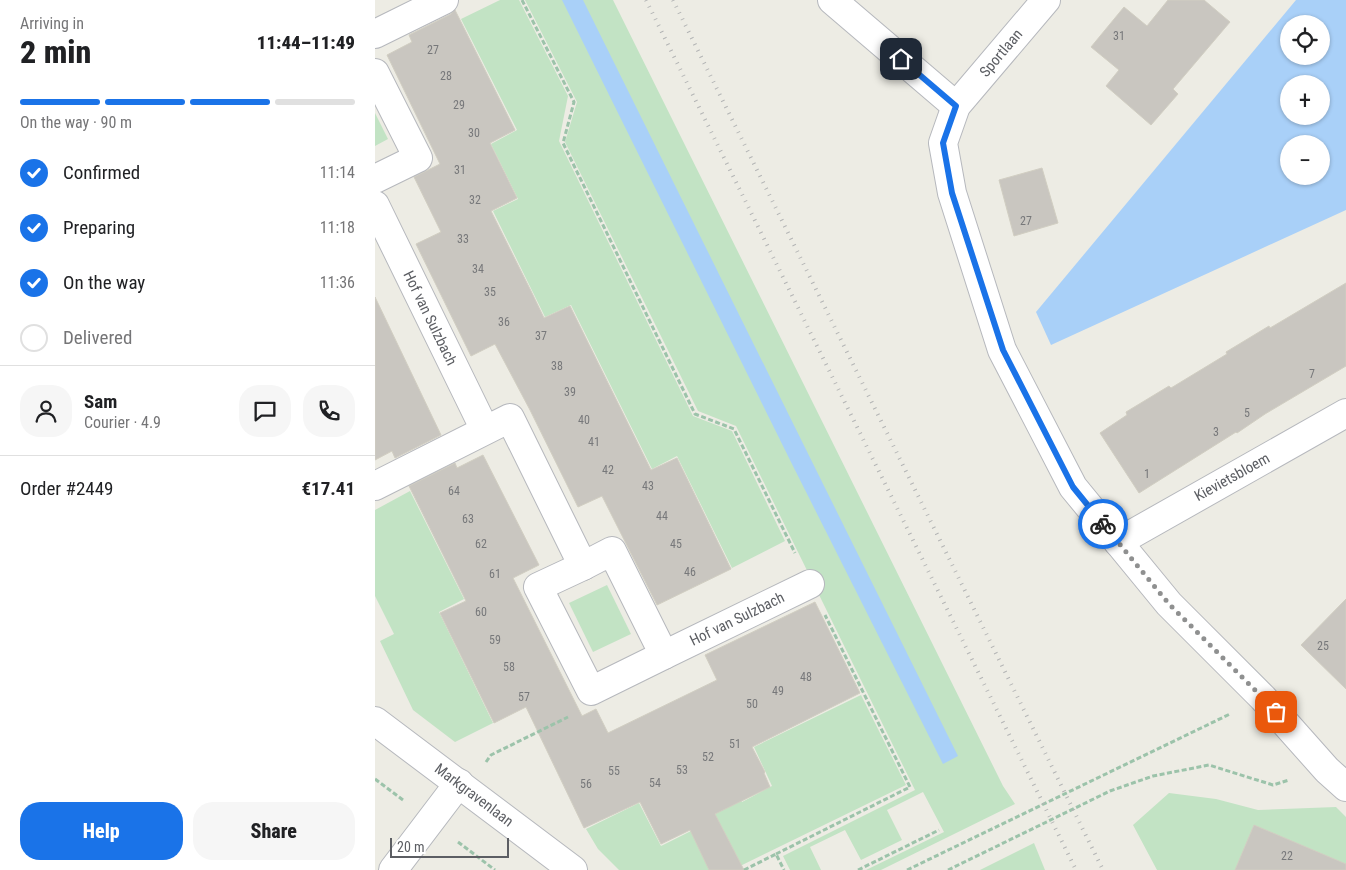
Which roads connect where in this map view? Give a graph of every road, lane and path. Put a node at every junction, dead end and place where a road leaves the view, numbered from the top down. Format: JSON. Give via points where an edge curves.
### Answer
{"nodes":[{"id":1,"x":444,"y":0,"type":"edge"},
{"id":2,"x":522,"y":0,"type":"edge"},
{"id":3,"x":832,"y":0,"type":"edge"},
{"id":4,"x":1046,"y":0,"type":"edge"},
{"id":5,"x":375,"y":34,"type":"edge"},
{"id":6,"x":375,"y":73,"type":"edge"},
{"id":7,"x":956,"y":106,"type":"junction"},
{"id":8,"x":375,"y":179,"type":"edge"},
{"id":9,"x":375,"y":205,"type":"edge"},
{"id":10,"x":1346,"y":413,"type":"edge"},
{"id":11,"x":485,"y":430,"type":"junction"},
{"id":12,"x":375,"y":486,"type":"edge"},
{"id":13,"x":1118,"y":542,"type":"junction"},
{"id":14,"x":583,"y":566,"type":"junction"},
{"id":15,"x":810,"y":584,"type":"junction"},
{"id":16,"x":663,"y":655,"type":"junction"},
{"id":17,"x":591,"y":691,"type":"junction"},
{"id":18,"x":1263,"y":698,"type":"junction"},
{"id":19,"x":375,"y":720,"type":"edge"},
{"id":20,"x":1337,"y":778,"type":"edge"},
{"id":21,"x":462,"y":786,"type":"junction"},
{"id":22,"x":939,"y":830,"type":"dead end"},
{"id":23,"x":776,"y":854,"type":"junction"},
{"id":24,"x":393,"y":870,"type":"edge"},
{"id":25,"x":573,"y":870,"type":"edge"},
{"id":26,"x":744,"y":870,"type":"edge"},
{"id":27,"x":784,"y":870,"type":"edge"},
{"id":28,"x":858,"y":870,"type":"edge"},
{"id":29,"x":907,"y":870,"type":"edge"},
{"id":30,"x":948,"y":870,"type":"edge"}],
"edges":[{"from":1,"to":5,"type":"street"},
{"from":2,"to":15,"type":"path","via":[[574,102],[563,143],[695,414],[734,429]]},
{"from":3,"to":7,"type":"street"},
{"from":4,"to":7,"type":"street","name":"Sportlaan"},
{"from":6,"to":8,"type":"street","via":[[418,158]]},
{"from":7,"to":13,"type":"street","via":[[943,143],[952,193],[1003,350],[1073,487]]},
{"from":9,"to":11,"type":"street","name":"Hof van Sulzbach"},
{"from":10,"to":13,"type":"street","name":"Kievietsbloem"},
{"from":11,"to":12,"type":"street"},
{"from":11,"to":14,"type":"street","via":[[510,418]]},
{"from":13,"to":18,"type":"street","via":[[1169,604]]},
{"from":14,"to":16,"type":"street","via":[[612,551]]},
{"from":14,"to":17,"type":"street","via":[[538,587]]},
{"from":15,"to":16,"type":"street","name":"Hof van Sulzbach"},
{"from":15,"to":23,"type":"path","via":[[910,787]]},
{"from":16,"to":17,"type":"street","name":"Hof van Sulzbach"},
{"from":17,"to":21,"type":"path","via":[[579,711],[491,755]]},
{"from":18,"to":20,"type":"street"},
{"from":18,"to":29,"type":"path"},
{"from":19,"to":21,"type":"street","name":"Markgravenlaan"},
{"from":20,"to":30,"type":"path","via":[[1273,785],[1209,765],[1153,776],[1110,791]]},
{"from":21,"to":24,"type":"street"},
{"from":21,"to":25,"type":"street","name":"Markgravenlaan"},
{"from":22,"to":28,"type":"path"},
{"from":23,"to":26,"type":"path"},
{"from":23,"to":27,"type":"path"}]}
